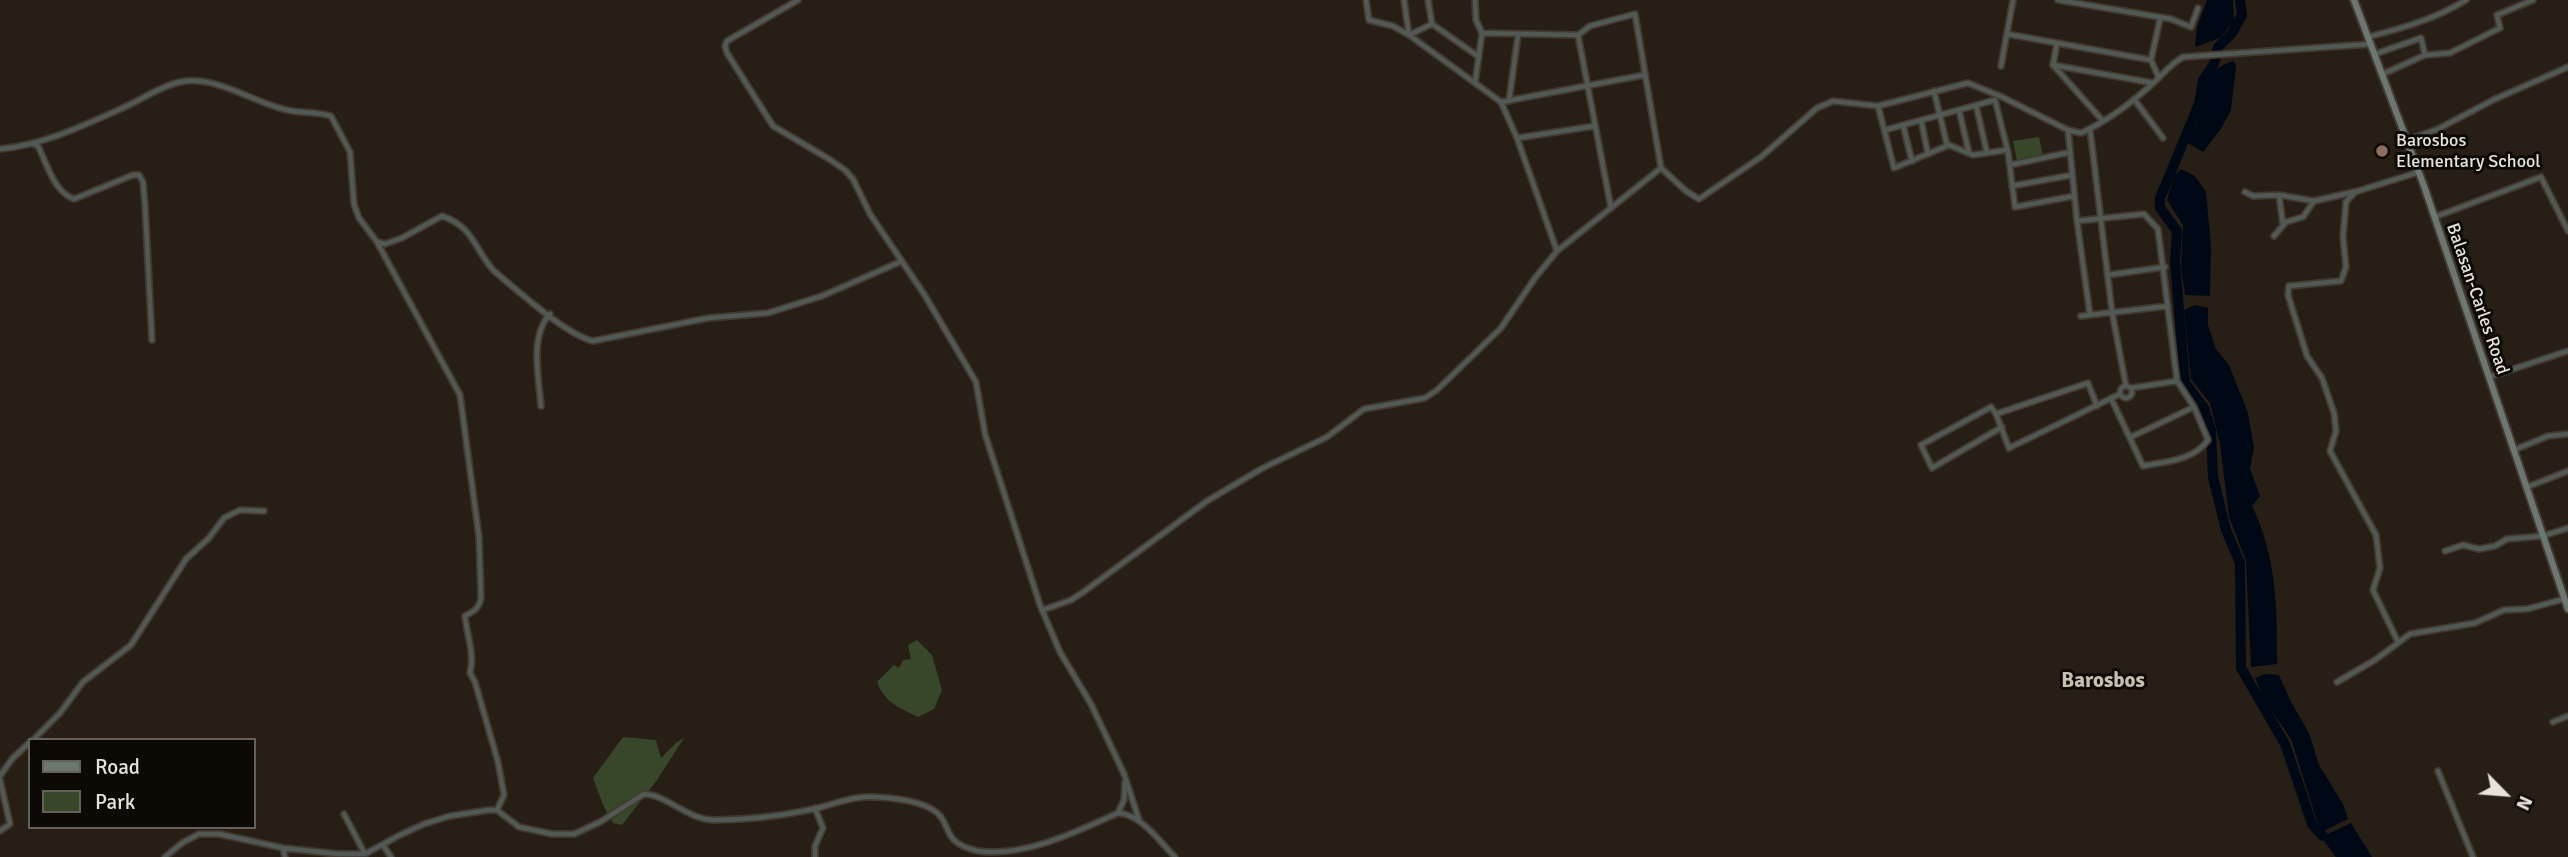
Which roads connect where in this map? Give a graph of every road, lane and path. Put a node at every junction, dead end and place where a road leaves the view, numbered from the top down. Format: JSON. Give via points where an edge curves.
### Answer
{"nodes":[{"id":1,"x":797,"y":0,"type":"edge"},
{"id":2,"x":1366,"y":0,"type":"edge"},
{"id":3,"x":1404,"y":0,"type":"edge"},
{"id":4,"x":1428,"y":0,"type":"edge"},
{"id":5,"x":1475,"y":0,"type":"edge"},
{"id":6,"x":2013,"y":0,"type":"edge"},
{"id":7,"x":2057,"y":0,"type":"edge"},
{"id":8,"x":2354,"y":0,"type":"edge"},
{"id":9,"x":2466,"y":0,"type":"edge"},
{"id":10,"x":2533,"y":0,"type":"edge"},
{"id":11,"x":2198,"y":8,"type":"dead end"},
{"id":12,"x":2160,"y":19,"type":"junction"},
{"id":13,"x":1432,"y":24,"type":"junction"},
{"id":14,"x":1482,"y":33,"type":"junction"},
{"id":15,"x":2007,"y":34,"type":"junction"},
{"id":16,"x":1409,"y":35,"type":"junction"},
{"id":17,"x":1518,"y":35,"type":"junction"},
{"id":18,"x":1578,"y":36,"type":"junction"},
{"id":19,"x":2370,"y":41,"type":"junction"},
{"id":20,"x":2057,"y":43,"type":"junction"},
{"id":21,"x":2375,"y":54,"type":"junction"},
{"id":22,"x":2425,"y":55,"type":"junction"},
{"id":23,"x":1479,"y":57,"type":"junction"},
{"id":24,"x":2151,"y":60,"type":"junction"},
{"id":25,"x":2053,"y":65,"type":"junction"},
{"id":26,"x":2001,"y":66,"type":"dead end"},
{"id":27,"x":2568,"y":67,"type":"edge"},
{"id":28,"x":2383,"y":74,"type":"junction"},
{"id":29,"x":1644,"y":75,"type":"junction"},
{"id":30,"x":2159,"y":78,"type":"junction"},
{"id":31,"x":1475,"y":83,"type":"junction"},
{"id":32,"x":2154,"y":83,"type":"junction"},
{"id":33,"x":1588,"y":86,"type":"junction"},
{"id":34,"x":1934,"y":91,"type":"junction"},
{"id":35,"x":2134,"y":99,"type":"junction"},
{"id":36,"x":1509,"y":101,"type":"junction"},
{"id":37,"x":1501,"y":102,"type":"junction"},
{"id":38,"x":1976,"y":105,"type":"junction"},
{"id":39,"x":1878,"y":106,"type":"junction"},
{"id":40,"x":1959,"y":110,"type":"junction"},
{"id":41,"x":1940,"y":115,"type":"junction"},
{"id":42,"x":1921,"y":120,"type":"junction"},
{"id":43,"x":2103,"y":121,"type":"junction"},
{"id":44,"x":1903,"y":125,"type":"junction"},
{"id":45,"x":1595,"y":126,"type":"junction"},
{"id":46,"x":2090,"y":129,"type":"junction"},
{"id":47,"x":1885,"y":130,"type":"junction"},
{"id":48,"x":2068,"y":130,"type":"junction"},
{"id":49,"x":1517,"y":138,"type":"junction"},
{"id":50,"x":2163,"y":138,"type":"dead end"},
{"id":51,"x":2407,"y":141,"type":"junction"},
{"id":52,"x":33,"y":144,"type":"junction"},
{"id":53,"x":1947,"y":145,"type":"junction"},
{"id":54,"x":0,"y":149,"type":"edge"},
{"id":55,"x":2008,"y":150,"type":"junction"},
{"id":56,"x":1969,"y":153,"type":"junction"},
{"id":57,"x":1987,"y":153,"type":"junction"},
{"id":58,"x":2066,"y":153,"type":"dead end"},
{"id":59,"x":1928,"y":154,"type":"junction"},
{"id":60,"x":1912,"y":161,"type":"junction"},
{"id":61,"x":2010,"y":165,"type":"junction"},
{"id":62,"x":1661,"y":168,"type":"junction"},
{"id":63,"x":2419,"y":172,"type":"junction"},
{"id":64,"x":2072,"y":174,"type":"junction"},
{"id":65,"x":2011,"y":186,"type":"junction"},
{"id":66,"x":2245,"y":192,"type":"dead end"},
{"id":67,"x":2355,"y":192,"type":"junction"},
{"id":68,"x":2278,"y":195,"type":"junction"},
{"id":69,"x":2074,"y":196,"type":"junction"},
{"id":70,"x":2314,"y":201,"type":"junction"},
{"id":71,"x":1611,"y":208,"type":"junction"},
{"id":72,"x":2435,"y":217,"type":"junction"},
{"id":73,"x":2100,"y":218,"type":"junction"},
{"id":74,"x":2077,"y":221,"type":"junction"},
{"id":75,"x":2283,"y":225,"type":"junction"},
{"id":76,"x":2568,"y":231,"type":"edge"},
{"id":77,"x":2274,"y":236,"type":"dead end"},
{"id":78,"x":377,"y":242,"type":"junction"},
{"id":79,"x":1557,"y":251,"type":"junction"},
{"id":80,"x":902,"y":261,"type":"junction"},
{"id":81,"x":2165,"y":267,"type":"junction"},
{"id":82,"x":2108,"y":275,"type":"junction"},
{"id":83,"x":2168,"y":306,"type":"junction"},
{"id":84,"x":2112,"y":313,"type":"junction"},
{"id":85,"x":550,"y":314,"type":"junction"},
{"id":86,"x":2090,"y":314,"type":"junction"},
{"id":87,"x":2081,"y":316,"type":"dead end"},
{"id":88,"x":152,"y":340,"type":"dead end"},
{"id":89,"x":2568,"y":351,"type":"edge"},
{"id":90,"x":2489,"y":377,"type":"junction"},
{"id":91,"x":2177,"y":381,"type":"junction"},
{"id":92,"x":2129,"y":387,"type":"junction"},
{"id":93,"x":2120,"y":394,"type":"junction"},
{"id":94,"x":2111,"y":398,"type":"junction"},
{"id":95,"x":541,"y":406,"type":"dead end"},
{"id":96,"x":2098,"y":406,"type":"junction"},
{"id":97,"x":2194,"y":407,"type":"junction"},
{"id":98,"x":1997,"y":414,"type":"junction"},
{"id":99,"x":2002,"y":427,"type":"junction"},
{"id":100,"x":2568,"y":434,"type":"edge"},
{"id":101,"x":2131,"y":437,"type":"junction"},
{"id":102,"x":2514,"y":450,"type":"junction"},
{"id":103,"x":2568,"y":471,"type":"edge"},
{"id":104,"x":2526,"y":487,"type":"junction"},
{"id":105,"x":264,"y":511,"type":"dead end"},
{"id":106,"x":2568,"y":528,"type":"edge"},
{"id":107,"x":2543,"y":536,"type":"junction"},
{"id":108,"x":2445,"y":551,"type":"dead end"},
{"id":109,"x":2564,"y":599,"type":"junction"},
{"id":110,"x":2568,"y":609,"type":"edge"},
{"id":111,"x":1042,"y":610,"type":"junction"},
{"id":112,"x":2398,"y":642,"type":"junction"},
{"id":113,"x":2337,"y":682,"type":"dead end"},
{"id":114,"x":2568,"y":716,"type":"edge"},
{"id":115,"x":2553,"y":722,"type":"dead end"},
{"id":116,"x":34,"y":738,"type":"edge"},
{"id":117,"x":28,"y":744,"type":"edge"},
{"id":118,"x":2438,"y":771,"type":"dead end"},
{"id":119,"x":1124,"y":774,"type":"junction"},
{"id":120,"x":0,"y":778,"type":"edge"},
{"id":121,"x":815,"y":808,"type":"junction"},
{"id":122,"x":497,"y":810,"type":"junction"},
{"id":123,"x":1118,"y":813,"type":"junction"},
{"id":124,"x":344,"y":814,"type":"dead end"},
{"id":125,"x":1139,"y":820,"type":"junction"},
{"id":126,"x":0,"y":831,"type":"edge"},
{"id":127,"x":383,"y":845,"type":"junction"},
{"id":128,"x":283,"y":848,"type":"junction"},
{"id":129,"x":365,"y":854,"type":"junction"},
{"id":130,"x":165,"y":857,"type":"edge"},
{"id":131,"x":285,"y":857,"type":"edge"},
{"id":132,"x":391,"y":857,"type":"edge"},
{"id":133,"x":815,"y":857,"type":"edge"},
{"id":134,"x":1175,"y":857,"type":"edge"},
{"id":135,"x":2473,"y":857,"type":"edge"}],
"edges":[{"from":1,"to":80,"type":"street","via":[[727,41],[727,53],[773,126],[853,179]]},
{"from":2,"to":16,"type":"street","via":[[1369,20]]},
{"from":3,"to":16,"type":"street"},
{"from":4,"to":13,"type":"street"},
{"from":5,"to":14,"type":"street"},
{"from":6,"to":15,"type":"street"},
{"from":7,"to":12,"type":"street"},
{"from":8,"to":19,"type":"main road","name":"Balasan-Carles Road"},
{"from":9,"to":19,"type":"street","via":[[2443,14]]},
{"from":10,"to":22,"type":"street","via":[[2497,15],[2500,28],[2449,53]]},
{"from":11,"to":12,"type":"street","via":[[2191,27]]},
{"from":12,"to":24,"type":"street"},
{"from":13,"to":16,"type":"street"},
{"from":13,"to":23,"type":"street"},
{"from":14,"to":17,"type":"street"},
{"from":14,"to":23,"type":"street"},
{"from":15,"to":20,"type":"street"},
{"from":15,"to":26,"type":"street"},
{"from":16,"to":31,"type":"street"},
{"from":17,"to":18,"type":"street"},
{"from":17,"to":36,"type":"street"},
{"from":18,"to":29,"type":"street","via":[[1590,26],[1634,14]]},
{"from":18,"to":33,"type":"street"},
{"from":19,"to":21,"type":"main road","name":"Balasan-Carles Road"},
{"from":19,"to":30,"type":"street","via":[[2183,58]]},
{"from":20,"to":24,"type":"street"},
{"from":20,"to":25,"type":"street"},
{"from":21,"to":22,"type":"street","via":[[2421,38]]},
{"from":21,"to":28,"type":"main road","name":"Balasan-Carles Road"},
{"from":22,"to":28,"type":"street"},
{"from":23,"to":31,"type":"street"},
{"from":24,"to":30,"type":"street"},
{"from":25,"to":32,"type":"street"},
{"from":25,"to":43,"type":"street"},
{"from":27,"to":51,"type":"street"},
{"from":28,"to":51,"type":"main road","name":"Balasan-Carles Road"},
{"from":29,"to":33,"type":"street"},
{"from":29,"to":62,"type":"street"},
{"from":30,"to":32,"type":"street"},
{"from":31,"to":37,"type":"street"},
{"from":32,"to":35,"type":"street"},
{"from":33,"to":36,"type":"street"},
{"from":33,"to":45,"type":"street"},
{"from":34,"to":39,"type":"street"},
{"from":34,"to":41,"type":"street"},
{"from":34,"to":48,"type":"street","via":[[1968,83]]},
{"from":35,"to":43,"type":"street"},
{"from":35,"to":50,"type":"street"},
{"from":36,"to":37,"type":"street"},
{"from":37,"to":49,"type":"street"},
{"from":38,"to":40,"type":"street"},
{"from":38,"to":55,"type":"street","via":[[1994,100]]},
{"from":38,"to":57,"type":"street"},
{"from":39,"to":47,"type":"street"},
{"from":39,"to":62,"type":"street","via":[[1833,101],[1817,108],[1761,157],[1699,199]]},
{"from":40,"to":41,"type":"street"},
{"from":40,"to":56,"type":"street"},
{"from":41,"to":42,"type":"street"},
{"from":41,"to":53,"type":"street"},
{"from":42,"to":44,"type":"street"},
{"from":42,"to":59,"type":"street"},
{"from":43,"to":46,"type":"street"},
{"from":44,"to":47,"type":"street"},
{"from":44,"to":60,"type":"street"},
{"from":45,"to":49,"type":"street"},
{"from":45,"to":71,"type":"street"},
{"from":46,"to":48,"type":"street","via":[[2081,133]]},
{"from":46,"to":73,"type":"street"},
{"from":47,"to":60,"type":"street","via":[[1894,169]]},
{"from":48,"to":64,"type":"street"},
{"from":49,"to":79,"type":"street"},
{"from":51,"to":63,"type":"main road","name":"Balasan-Carles Road"},
{"from":52,"to":54,"type":"street"},
{"from":52,"to":78,"type":"street","via":[[182,82],[223,88],[284,110],[318,112],[331,116],[350,152],[354,204]]},
{"from":52,"to":88,"type":"street","via":[[66,197],[74,199],[139,175],[145,205]]},
{"from":53,"to":56,"type":"street"},
{"from":53,"to":59,"type":"street"},
{"from":55,"to":57,"type":"street"},
{"from":55,"to":61,"type":"street"},
{"from":56,"to":57,"type":"street"},
{"from":58,"to":61,"type":"street"},
{"from":59,"to":60,"type":"street"},
{"from":61,"to":65,"type":"street"},
{"from":62,"to":71,"type":"street"},
{"from":63,"to":67,"type":"street"},
{"from":63,"to":72,"type":"main road","name":"Balasan-Carles Road"},
{"from":64,"to":65,"type":"street"},
{"from":64,"to":69,"type":"street"},
{"from":65,"to":69,"type":"street","via":[[2015,207]]},
{"from":66,"to":68,"type":"street"},
{"from":67,"to":70,"type":"street"},
{"from":67,"to":112,"type":"street","via":[[2346,202],[2346,267],[2341,281],[2289,286],[2288,295],[2307,356],[2322,378],[2334,413],[2336,431],[2330,452],[2376,535],[2380,568],[2373,590]]},
{"from":68,"to":70,"type":"street"},
{"from":68,"to":75,"type":"street"},
{"from":69,"to":74,"type":"street"},
{"from":70,"to":75,"type":"street","via":[[2304,217]]},
{"from":71,"to":79,"type":"street"},
{"from":72,"to":76,"type":"street","via":[[2541,177]]},
{"from":72,"to":90,"type":"main road","name":"Balasan-Carles Road"},
{"from":73,"to":74,"type":"street"},
{"from":73,"to":81,"type":"street","via":[[2144,215],[2158,229]]},
{"from":73,"to":82,"type":"street"},
{"from":74,"to":86,"type":"street"},
{"from":75,"to":77,"type":"street"},
{"from":78,"to":85,"type":"street","via":[[402,238],[442,216],[453,220],[466,229],[494,271]]},
{"from":78,"to":122,"type":"street","via":[[460,395],[480,537],[481,604],[465,616],[474,658],[470,673],[498,762],[503,795]]},
{"from":79,"to":111,"type":"street","via":[[1502,328],[1425,398],[1364,409],[1327,437],[1207,501],[1071,600]]},
{"from":80,"to":85,"type":"street","via":[[768,313],[708,318],[593,341],[580,338]]},
{"from":80,"to":111,"type":"street","via":[[976,382],[985,434]]},
{"from":81,"to":82,"type":"street"},
{"from":81,"to":83,"type":"street"},
{"from":82,"to":84,"type":"street"},
{"from":83,"to":84,"type":"street"},
{"from":83,"to":91,"type":"street"},
{"from":84,"to":86,"type":"street"},
{"from":84,"to":92,"type":"street"},
{"from":85,"to":95,"type":"street","via":[[540,324]]},
{"from":86,"to":87,"type":"street"},
{"from":89,"to":90,"type":"street"},
{"from":90,"to":102,"type":"main road","name":"Balasan-Carles Road"},
{"from":91,"to":92,"type":"street"},
{"from":91,"to":97,"type":"street"},
{"from":92,"to":93,"type":"street","via":[[2122,388]]},
{"from":92,"to":93,"type":"street","via":[[2133,393],[2129,398]]},
{"from":93,"to":94,"type":"street"},
{"from":94,"to":96,"type":"street"},
{"from":94,"to":101,"type":"street"},
{"from":96,"to":98,"type":"street","via":[[2088,383]]},
{"from":96,"to":99,"type":"street","via":[[2009,447]]},
{"from":97,"to":101,"type":"street"},
{"from":97,"to":101,"type":"street","via":[[2208,440],[2190,456],[2143,466]]},
{"from":98,"to":99,"type":"street"},
{"from":98,"to":99,"type":"street","via":[[1991,407],[1921,445],[1932,468]]},
{"from":100,"to":102,"type":"street","via":[[2548,436]]},
{"from":102,"to":104,"type":"main road","name":"Balasan-Carles Road"},
{"from":103,"to":104,"type":"street"},
{"from":104,"to":107,"type":"main road","name":"Balasan-Carles Road"},
{"from":105,"to":116,"type":"street","via":[[240,510],[224,518],[186,559],[131,645],[83,682]]},
{"from":106,"to":107,"type":"street"},
{"from":107,"to":108,"type":"street"},
{"from":107,"to":109,"type":"main road","name":"Balasan-Carles Road"},
{"from":109,"to":110,"type":"main road","name":"Balasan-Carles Road"},
{"from":109,"to":112,"type":"street","via":[[2504,610],[2475,623],[2425,630]]},
{"from":111,"to":119,"type":"street"},
{"from":112,"to":113,"type":"street"},
{"from":114,"to":115,"type":"street"},
{"from":117,"to":120,"type":"street"},
{"from":118,"to":135,"type":"street"},
{"from":119,"to":123,"type":"street","via":[[1126,792]]},
{"from":119,"to":125,"type":"street"},
{"from":120,"to":126,"type":"street","via":[[10,824]]},
{"from":121,"to":122,"type":"street","via":[[758,818],[709,820],[644,794],[585,830],[564,835],[519,827]]},
{"from":121,"to":123,"type":"street","via":[[858,797],[922,805],[942,818],[960,845],[1001,855],[1064,839]]},
{"from":121,"to":133,"type":"street","via":[[822,828]]},
{"from":122,"to":127,"type":"street","via":[[437,820]]},
{"from":123,"to":125,"type":"street"},
{"from":124,"to":129,"type":"street"},
{"from":125,"to":134,"type":"street"},
{"from":127,"to":129,"type":"street"},
{"from":127,"to":132,"type":"street"},
{"from":128,"to":129,"type":"street"},
{"from":128,"to":130,"type":"street","via":[[200,834]]},
{"from":128,"to":131,"type":"street"}]}
